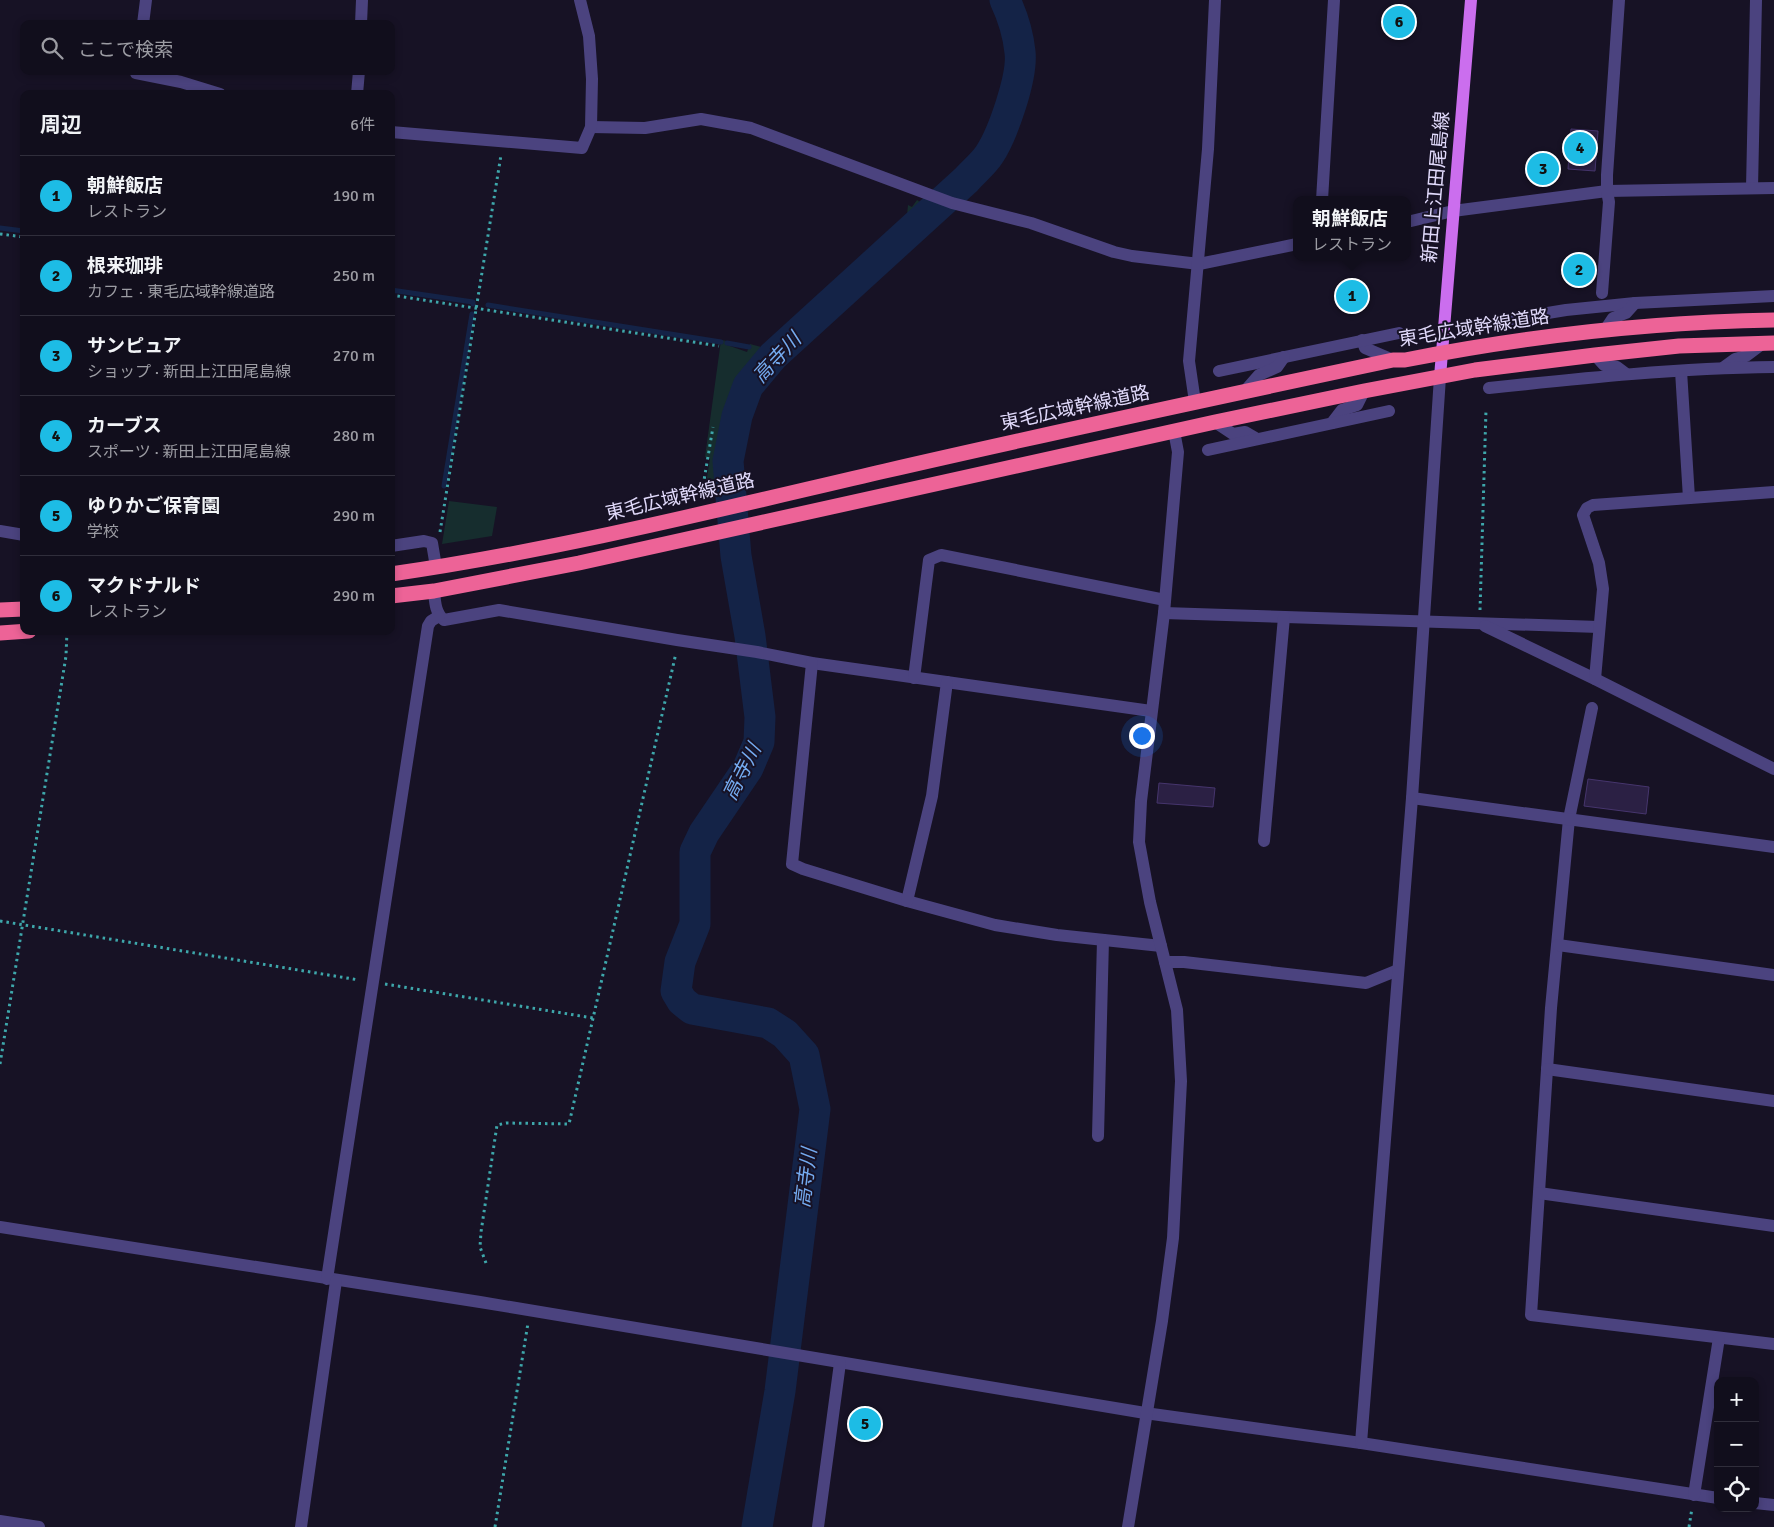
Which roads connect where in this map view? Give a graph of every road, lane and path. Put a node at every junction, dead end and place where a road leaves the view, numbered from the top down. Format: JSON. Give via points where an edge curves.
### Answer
{"nodes":[{"id":1,"x":146,"y":0,"type":"edge"},
{"id":2,"x":362,"y":0,"type":"edge"},
{"id":3,"x":580,"y":0,"type":"edge"},
{"id":4,"x":1215,"y":0,"type":"edge"},
{"id":5,"x":1334,"y":0,"type":"edge"},
{"id":6,"x":1471,"y":0,"type":"edge"},
{"id":7,"x":1619,"y":0,"type":"edge"},
{"id":8,"x":1756,"y":0,"type":"edge"},
{"id":9,"x":144,"y":20,"type":"edge"},
{"id":10,"x":361,"y":20,"type":"edge"},
{"id":11,"x":146,"y":75,"type":"edge"},
{"id":12,"x":359,"y":75,"type":"edge"},
{"id":13,"x":207,"y":90,"type":"edge"},
{"id":14,"x":358,"y":90,"type":"edge"},
{"id":15,"x":591,"y":127,"type":"junction"},
{"id":16,"x":395,"y":132,"type":"edge"},
{"id":17,"x":503,"y":142,"type":"junction"},
{"id":18,"x":1752,"y":188,"type":"junction"},
{"id":19,"x":1774,"y":188,"type":"edge"},
{"id":20,"x":1607,"y":191,"type":"junction"},
{"id":21,"x":1322,"y":196,"type":"edge"},
{"id":22,"x":1453,"y":211,"type":"junction"},
{"id":23,"x":1411,"y":221,"type":"edge"},
{"id":24,"x":0,"y":234,"type":"edge"},
{"id":25,"x":20,"y":236,"type":"edge"},
{"id":26,"x":1293,"y":245,"type":"edge"},
{"id":27,"x":1199,"y":264,"type":"junction"},
{"id":28,"x":1602,"y":293,"type":"dead end"},
{"id":29,"x":395,"y":296,"type":"edge"},
{"id":30,"x":1774,"y":296,"type":"edge"},
{"id":31,"x":1635,"y":303,"type":"junction"},
{"id":32,"x":477,"y":308,"type":"junction"},
{"id":33,"x":1511,"y":319,"type":"dead end"},
{"id":34,"x":1774,"y":320,"type":"edge"},
{"id":35,"x":1604,"y":330,"type":"junction"},
{"id":36,"x":1399,"y":333,"type":"dead end"},
{"id":37,"x":1362,"y":340,"type":"junction"},
{"id":38,"x":1768,"y":344,"type":"edge"},
{"id":39,"x":718,"y":346,"type":"dead end"},
{"id":40,"x":1442,"y":352,"type":"junction"},
{"id":41,"x":1595,"y":355,"type":"junction"},
{"id":42,"x":1284,"y":357,"type":"junction"},
{"id":43,"x":1393,"y":360,"type":"junction"},
{"id":44,"x":1774,"y":367,"type":"edge"},
{"id":45,"x":1724,"y":368,"type":"junction"},
{"id":46,"x":1219,"y":370,"type":"dead end"},
{"id":47,"x":1682,"y":371,"type":"junction"},
{"id":48,"x":1625,"y":373,"type":"junction"},
{"id":49,"x":1440,"y":377,"type":"junction"},
{"id":50,"x":1489,"y":388,"type":"dead end"},
{"id":51,"x":1245,"y":391,"type":"junction"},
{"id":52,"x":1364,"y":391,"type":"junction"},
{"id":53,"x":1195,"y":402,"type":"junction"},
{"id":54,"x":1486,"y":410,"type":"dead end"},
{"id":55,"x":1389,"y":411,"type":"dead end"},
{"id":56,"x":1215,"y":422,"type":"junction"},
{"id":57,"x":1332,"y":422,"type":"junction"},
{"id":58,"x":713,"y":427,"type":"dead end"},
{"id":59,"x":1174,"y":431,"type":"junction"},
{"id":60,"x":1257,"y":439,"type":"junction"},
{"id":61,"x":1208,"y":450,"type":"dead end"},
{"id":62,"x":1774,"y":492,"type":"edge"},
{"id":63,"x":1690,"y":498,"type":"junction"},
{"id":64,"x":709,"y":512,"type":"junction"},
{"id":65,"x":0,"y":531,"type":"edge"},
{"id":66,"x":20,"y":534,"type":"edge"},
{"id":67,"x":432,"y":543,"type":"junction"},
{"id":68,"x":395,"y":545,"type":"edge"},
{"id":69,"x":436,"y":567,"type":"junction"},
{"id":70,"x":395,"y":573,"type":"edge"},
{"id":71,"x":434,"y":591,"type":"junction"},
{"id":72,"x":395,"y":596,"type":"edge"},
{"id":73,"x":1164,"y":607,"type":"junction"},
{"id":74,"x":20,"y":609,"type":"edge"},
{"id":75,"x":0,"y":610,"type":"edge"},
{"id":76,"x":439,"y":616,"type":"junction"},
{"id":77,"x":1284,"y":617,"type":"junction"},
{"id":78,"x":1422,"y":622,"type":"junction"},
{"id":79,"x":1480,"y":623,"type":"junction"},
{"id":80,"x":1599,"y":627,"type":"junction"},
{"id":81,"x":20,"y":632,"type":"edge"},
{"id":82,"x":0,"y":633,"type":"edge"},
{"id":83,"x":67,"y":635,"type":"edge"},
{"id":84,"x":677,"y":640,"type":"junction"},
{"id":85,"x":812,"y":663,"type":"junction"},
{"id":86,"x":914,"y":678,"type":"junction"},
{"id":87,"x":1595,"y":679,"type":"junction"},
{"id":88,"x":947,"y":682,"type":"junction"},
{"id":89,"x":1592,"y":708,"type":"dead end"},
{"id":90,"x":1151,"y":711,"type":"junction"},
{"id":91,"x":1774,"y":769,"type":"edge"},
{"id":92,"x":1412,"y":798,"type":"junction"},
{"id":93,"x":1569,"y":819,"type":"junction"},
{"id":94,"x":1264,"y":841,"type":"dead end"},
{"id":95,"x":1774,"y":847,"type":"edge"},
{"id":96,"x":907,"y":901,"type":"junction"},
{"id":97,"x":0,"y":921,"type":"edge"},
{"id":98,"x":22,"y":924,"type":"junction"},
{"id":99,"x":1103,"y":940,"type":"junction"},
{"id":100,"x":1558,"y":945,"type":"junction"},
{"id":101,"x":1161,"y":946,"type":"junction"},
{"id":102,"x":1165,"y":962,"type":"junction"},
{"id":103,"x":1398,"y":970,"type":"junction"},
{"id":104,"x":1774,"y":975,"type":"edge"},
{"id":105,"x":374,"y":982,"type":"junction"},
{"id":106,"x":593,"y":1018,"type":"junction"},
{"id":107,"x":0,"y":1064,"type":"edge"},
{"id":108,"x":1547,"y":1069,"type":"junction"},
{"id":109,"x":1774,"y":1101,"type":"edge"},
{"id":110,"x":1098,"y":1136,"type":"dead end"},
{"id":111,"x":1539,"y":1193,"type":"junction"},
{"id":112,"x":1774,"y":1226,"type":"edge"},
{"id":113,"x":0,"y":1227,"type":"edge"},
{"id":114,"x":486,"y":1263,"type":"dead end"},
{"id":115,"x":331,"y":1280,"type":"junction"},
{"id":116,"x":530,"y":1311,"type":"junction"},
{"id":117,"x":1719,"y":1338,"type":"junction"},
{"id":118,"x":1774,"y":1344,"type":"edge"},
{"id":119,"x":840,"y":1363,"type":"junction"},
{"id":120,"x":1145,"y":1413,"type":"junction"},
{"id":121,"x":1361,"y":1443,"type":"junction"},
{"id":122,"x":1694,"y":1495,"type":"junction"},
{"id":123,"x":1714,"y":1498,"type":"edge"},
{"id":124,"x":1759,"y":1503,"type":"edge"},
{"id":125,"x":1774,"y":1505,"type":"edge"},
{"id":126,"x":0,"y":1521,"type":"edge"},
{"id":127,"x":39,"y":1527,"type":"edge"},
{"id":128,"x":301,"y":1527,"type":"edge"},
{"id":129,"x":495,"y":1527,"type":"edge"},
{"id":130,"x":818,"y":1527,"type":"edge"},
{"id":131,"x":1128,"y":1527,"type":"edge"}],
"edges":[{"from":1,"to":9,"type":"street"},
{"from":2,"to":10,"type":"street"},
{"from":3,"to":15,"type":"street","via":[[589,36]]},
{"from":4,"to":27,"type":"street"},
{"from":5,"to":21,"type":"street"},
{"from":6,"to":22,"type":"main road","name":"新田上江田尾島線"},
{"from":7,"to":20,"type":"street"},
{"from":8,"to":18,"type":"street"},
{"from":11,"to":13,"type":"street"},
{"from":12,"to":14,"type":"street"},
{"from":15,"to":17,"type":"street","via":[[582,148]]},
{"from":15,"to":27,"type":"street","via":[[644,128],[701,119],[751,128],[952,203],[1031,223],[1114,252]]},
{"from":16,"to":17,"type":"street"},
{"from":17,"to":32,"type":"path"},
{"from":18,"to":19,"type":"street"},
{"from":18,"to":20,"type":"street"},
{"from":20,"to":22,"type":"street"},
{"from":20,"to":28,"type":"street","via":[[1609,202]]},
{"from":22,"to":23,"type":"street"},
{"from":22,"to":40,"type":"main road","name":"新田上江田尾島線"},
{"from":24,"to":25,"type":"path"},
{"from":26,"to":27,"type":"street"},
{"from":27,"to":53,"type":"street","via":[[1190,361]]},
{"from":29,"to":32,"type":"path"},
{"from":30,"to":31,"type":"street"},
{"from":31,"to":33,"type":"street"},
{"from":31,"to":35,"type":"street","via":[[1626,313],[1613,318]]},
{"from":32,"to":39,"type":"path"},
{"from":32,"to":67,"type":"path","via":[[439,533]]},
{"from":34,"to":35,"type":"highway","name":"東毛広域幹線道路"},
{"from":35,"to":40,"type":"highway","name":"東毛広域幹線道路"},
{"from":36,"to":37,"type":"street"},
{"from":37,"to":42,"type":"street"},
{"from":37,"to":43,"type":"street","via":[[1365,348]]},
{"from":38,"to":41,"type":"highway","via":[[1679,346]]},
{"from":38,"to":45,"type":"street","via":[[1735,359]]},
{"from":40,"to":43,"type":"highway","name":"東毛広域幹線道路"},
{"from":40,"to":49,"type":"main road","name":"新田上江田尾島線"},
{"from":41,"to":48,"type":"street","via":[[1604,365],[1617,367]]},
{"from":41,"to":49,"type":"highway"},
{"from":42,"to":46,"type":"street"},
{"from":42,"to":51,"type":"street"},
{"from":43,"to":51,"type":"highway","name":"東毛広域幹線道路"},
{"from":44,"to":45,"type":"street"},
{"from":45,"to":47,"type":"street"},
{"from":47,"to":48,"type":"street"},
{"from":47,"to":63,"type":"street"},
{"from":48,"to":50,"type":"street"},
{"from":49,"to":52,"type":"highway"},
{"from":49,"to":78,"type":"street"},
{"from":51,"to":53,"type":"highway","name":"東毛広域幹線道路"},
{"from":52,"to":56,"type":"highway"},
{"from":52,"to":57,"type":"street","via":[[1357,405],[1342,410]]},
{"from":53,"to":64,"type":"highway","name":"東毛広域幹線道路"},
{"from":54,"to":79,"type":"path"},
{"from":55,"to":57,"type":"street"},
{"from":56,"to":59,"type":"highway"},
{"from":56,"to":60,"type":"street","via":[[1234,434],[1245,432]]},
{"from":57,"to":60,"type":"street"},
{"from":58,"to":64,"type":"path","via":[[701,495]]},
{"from":59,"to":71,"type":"highway","via":[[579,563]]},
{"from":59,"to":73,"type":"street","via":[[1178,447]]},
{"from":60,"to":61,"type":"street"},
{"from":62,"to":63,"type":"street"},
{"from":63,"to":80,"type":"street","via":[[1587,508],[1583,515],[1603,589]]},
{"from":64,"to":69,"type":"highway","name":"東毛広域幹線道路","via":[[564,544]]},
{"from":65,"to":66,"type":"street"},
{"from":67,"to":68,"type":"street","via":[[424,541]]},
{"from":67,"to":69,"type":"street"},
{"from":69,"to":70,"type":"highway","name":"東毛広域幹線道路"},
{"from":71,"to":72,"type":"highway"},
{"from":71,"to":76,"type":"street"},
{"from":73,"to":77,"type":"street"},
{"from":73,"to":86,"type":"street","via":[[941,555],[930,560]]},
{"from":73,"to":90,"type":"street"},
{"from":74,"to":75,"type":"highway"},
{"from":76,"to":84,"type":"street","via":[[444,620],[499,610]]},
{"from":76,"to":105,"type":"street","via":[[428,626]]},
{"from":77,"to":78,"type":"street"},
{"from":77,"to":94,"type":"street"},
{"from":78,"to":79,"type":"street"},
{"from":78,"to":92,"type":"street"},
{"from":79,"to":80,"type":"street"},
{"from":79,"to":87,"type":"street"},
{"from":80,"to":87,"type":"street"},
{"from":81,"to":82,"type":"highway"},
{"from":83,"to":98,"type":"path"},
{"from":84,"to":85,"type":"street"},
{"from":84,"to":106,"type":"path","via":[[677,652]]},
{"from":85,"to":86,"type":"street"},
{"from":85,"to":96,"type":"street","via":[[792,864],[802,870]]},
{"from":86,"to":88,"type":"street"},
{"from":87,"to":91,"type":"street"},
{"from":88,"to":90,"type":"street"},
{"from":88,"to":96,"type":"street","via":[[932,796]]},
{"from":89,"to":93,"type":"street"},
{"from":90,"to":101,"type":"street","via":[[1140,801],[1139,842]]},
{"from":92,"to":93,"type":"street"},
{"from":92,"to":103,"type":"street"},
{"from":93,"to":95,"type":"street"},
{"from":93,"to":100,"type":"street"},
{"from":96,"to":99,"type":"street","via":[[995,925]]},
{"from":97,"to":98,"type":"path"},
{"from":98,"to":105,"type":"path"},
{"from":98,"to":107,"type":"path"},
{"from":99,"to":101,"type":"street"},
{"from":99,"to":110,"type":"street"},
{"from":100,"to":104,"type":"street"},
{"from":100,"to":108,"type":"street"},
{"from":101,"to":102,"type":"street"},
{"from":102,"to":103,"type":"street","via":[[1366,983]]},
{"from":102,"to":120,"type":"street","via":[[1177,1010],[1181,1081],[1173,1238]]},
{"from":103,"to":121,"type":"street"},
{"from":105,"to":106,"type":"path"},
{"from":105,"to":115,"type":"street"},
{"from":106,"to":114,"type":"path","via":[[569,1124],[497,1125],[481,1232],[480,1247]]},
{"from":108,"to":109,"type":"street"},
{"from":108,"to":111,"type":"street"},
{"from":111,"to":112,"type":"street"},
{"from":111,"to":117,"type":"street","via":[[1531,1315]]},
{"from":113,"to":115,"type":"street"},
{"from":115,"to":116,"type":"street"},
{"from":115,"to":128,"type":"street"},
{"from":116,"to":119,"type":"street"},
{"from":116,"to":129,"type":"path"},
{"from":117,"to":118,"type":"street"},
{"from":117,"to":122,"type":"street"},
{"from":119,"to":120,"type":"street"},
{"from":119,"to":130,"type":"street"},
{"from":120,"to":121,"type":"street"},
{"from":120,"to":131,"type":"street"},
{"from":121,"to":122,"type":"street"},
{"from":122,"to":123,"type":"street"},
{"from":124,"to":125,"type":"street"},
{"from":126,"to":127,"type":"street"}]}
